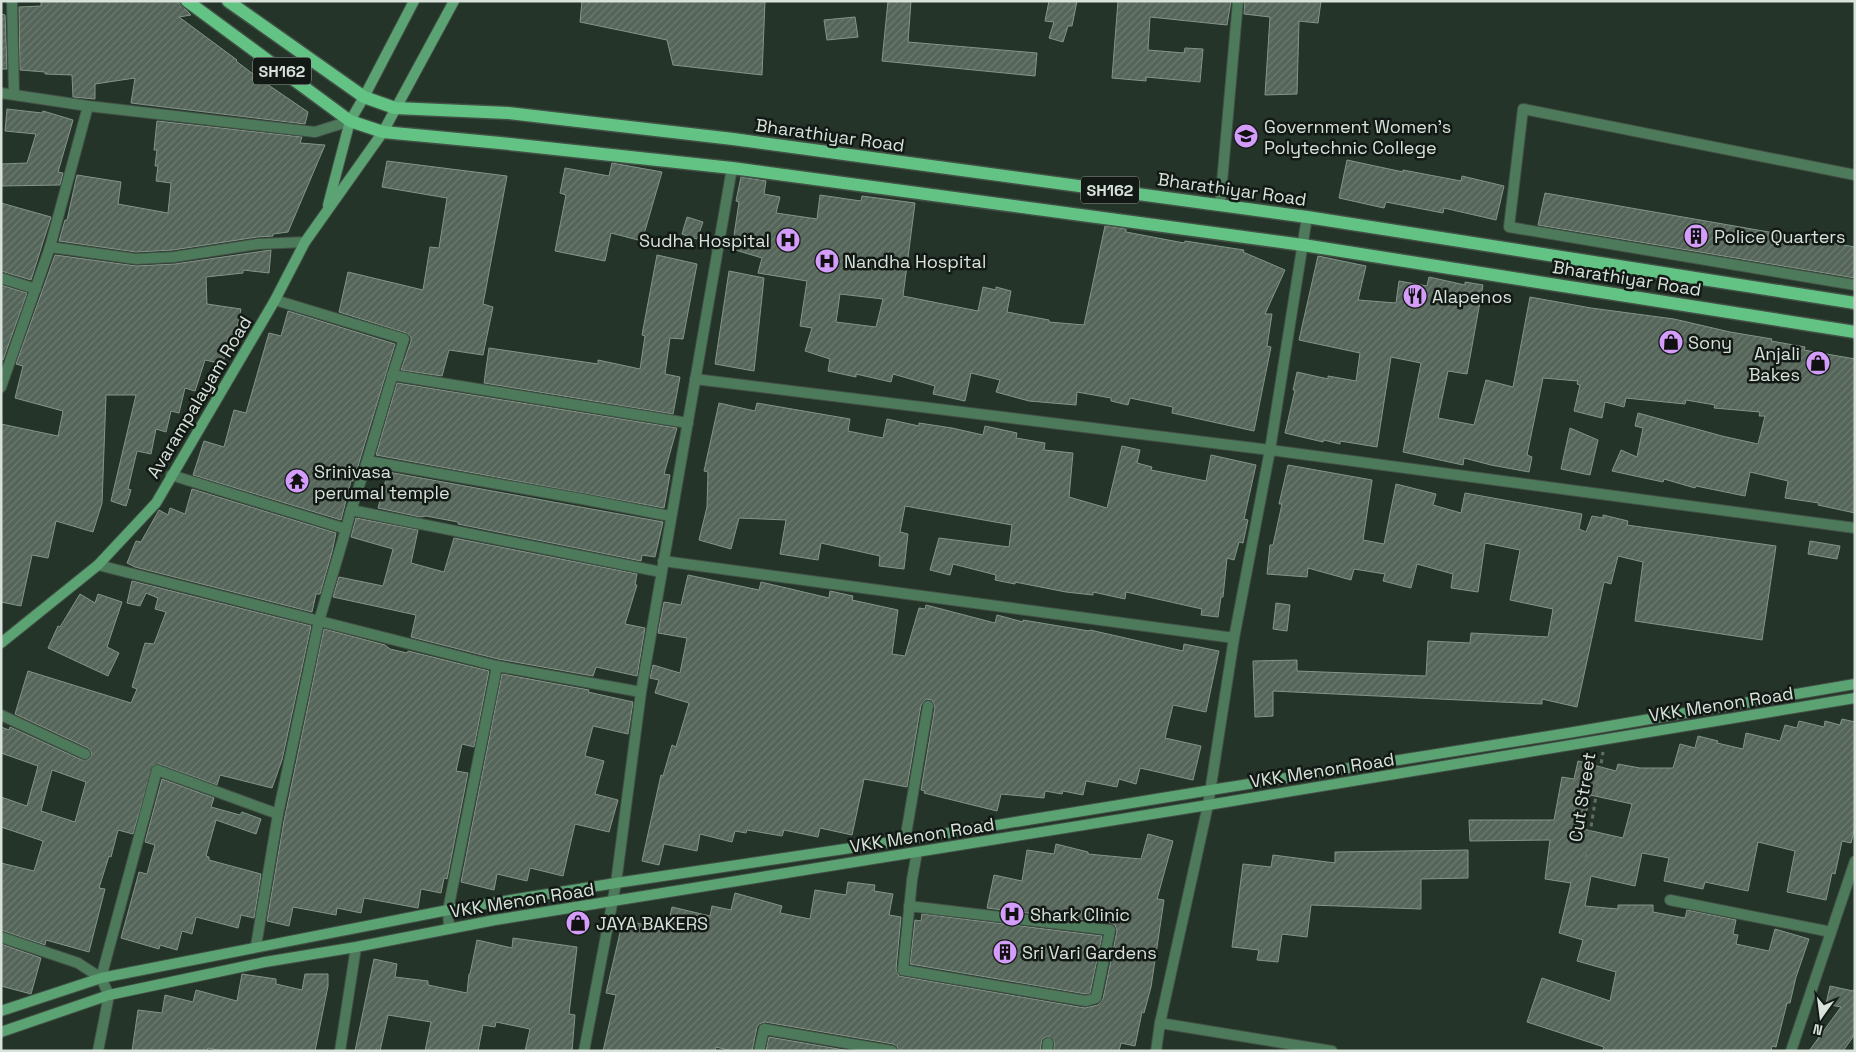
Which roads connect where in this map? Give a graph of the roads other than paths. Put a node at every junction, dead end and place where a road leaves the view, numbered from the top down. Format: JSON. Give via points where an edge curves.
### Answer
{"nodes":[{"id":1,"x":12,"y":1,"type":"edge"},
{"id":2,"x":187,"y":1,"type":"edge"},
{"id":3,"x":228,"y":1,"type":"edge"},
{"id":4,"x":414,"y":1,"type":"edge"},
{"id":5,"x":454,"y":1,"type":"edge"},
{"id":6,"x":1238,"y":1,"type":"edge"},
{"id":7,"x":1,"y":93,"type":"edge"},
{"id":8,"x":14,"y":94,"type":"junction"},
{"id":9,"x":364,"y":98,"type":"junction"},
{"id":10,"x":88,"y":106,"type":"junction"},
{"id":11,"x":395,"y":108,"type":"junction"},
{"id":12,"x":350,"y":121,"type":"junction"},
{"id":13,"x":383,"y":132,"type":"junction"},
{"id":14,"x":732,"y":168,"type":"junction"},
{"id":15,"x":1855,"y":175,"type":"edge"},
{"id":16,"x":1220,"y":205,"type":"junction"},
{"id":17,"x":327,"y":211,"type":"junction"},
{"id":18,"x":1307,"y":217,"type":"junction"},
{"id":19,"x":305,"y":242,"type":"junction"},
{"id":20,"x":1303,"y":245,"type":"junction"},
{"id":21,"x":50,"y":247,"type":"junction"},
{"id":22,"x":1,"y":278,"type":"edge"},
{"id":23,"x":1855,"y":285,"type":"edge"},
{"id":24,"x":36,"y":289,"type":"junction"},
{"id":25,"x":275,"y":300,"type":"junction"},
{"id":26,"x":1855,"y":303,"type":"edge"},
{"id":27,"x":1855,"y":332,"type":"edge"},
{"id":28,"x":392,"y":375,"type":"junction"},
{"id":29,"x":695,"y":379,"type":"junction"},
{"id":30,"x":1,"y":387,"type":"edge"},
{"id":31,"x":688,"y":423,"type":"junction"},
{"id":32,"x":1270,"y":450,"type":"junction"},
{"id":33,"x":368,"y":461,"type":"junction"},
{"id":34,"x":171,"y":475,"type":"junction"},
{"id":35,"x":351,"y":510,"type":"junction"},
{"id":36,"x":670,"y":516,"type":"junction"},
{"id":37,"x":1855,"y":528,"type":"edge"},
{"id":38,"x":346,"y":529,"type":"junction"},
{"id":39,"x":98,"y":565,"type":"junction"},
{"id":40,"x":662,"y":567,"type":"junction"},
{"id":41,"x":319,"y":622,"type":"junction"},
{"id":42,"x":1234,"y":638,"type":"junction"},
{"id":43,"x":1,"y":643,"type":"edge"},
{"id":44,"x":497,"y":666,"type":"junction"},
{"id":45,"x":1855,"y":684,"type":"edge"},
{"id":46,"x":641,"y":692,"type":"junction"},
{"id":47,"x":1855,"y":698,"type":"edge"},
{"id":48,"x":928,"y":706,"type":"dead end"},
{"id":49,"x":1,"y":715,"type":"edge"},
{"id":50,"x":85,"y":754,"type":"dead end"},
{"id":51,"x":1211,"y":790,"type":"junction"},
{"id":52,"x":1208,"y":805,"type":"junction"},
{"id":53,"x":278,"y":814,"type":"junction"},
{"id":54,"x":905,"y":840,"type":"junction"},
{"id":55,"x":917,"y":852,"type":"junction"},
{"id":56,"x":1855,"y":861,"type":"edge"},
{"id":57,"x":616,"y":883,"type":"junction"},
{"id":58,"x":1670,"y":900,"type":"dead end"},
{"id":59,"x":613,"y":902,"type":"junction"},
{"id":60,"x":909,"y":906,"type":"junction"},
{"id":61,"x":448,"y":910,"type":"junction"},
{"id":62,"x":450,"y":928,"type":"junction"},
{"id":63,"x":1831,"y":932,"type":"junction"},
{"id":64,"x":1,"y":937,"type":"edge"},
{"id":65,"x":256,"y":946,"type":"junction"},
{"id":66,"x":356,"y":947,"type":"junction"},
{"id":67,"x":101,"y":978,"type":"junction"},
{"id":68,"x":110,"y":994,"type":"junction"},
{"id":69,"x":1,"y":1011,"type":"edge"},
{"id":70,"x":1160,"y":1023,"type":"junction"},
{"id":71,"x":1,"y":1032,"type":"edge"},
{"id":72,"x":98,"y":1051,"type":"edge"},
{"id":73,"x":340,"y":1051,"type":"edge"},
{"id":74,"x":584,"y":1051,"type":"edge"},
{"id":75,"x":759,"y":1051,"type":"edge"},
{"id":76,"x":892,"y":1051,"type":"edge"},
{"id":77,"x":1156,"y":1051,"type":"edge"},
{"id":78,"x":1332,"y":1051,"type":"edge"},
{"id":79,"x":1791,"y":1051,"type":"edge"}],
"edges":[{"from":1,"to":8,"type":"street"},
{"from":2,"to":12,"type":"main road","number":"SH162"},
{"from":3,"to":9,"type":"main road","number":"SH162"},
{"from":4,"to":9,"type":"street"},
{"from":5,"to":11,"type":"street","name":"Avarampalayam Road"},
{"from":6,"to":16,"type":"street"},
{"from":7,"to":8,"type":"street"},
{"from":8,"to":10,"type":"street"},
{"from":9,"to":11,"type":"main road","name":"Bharathiyar Road","number":"SH162"},
{"from":9,"to":12,"type":"street"},
{"from":10,"to":12,"type":"street","via":[[315,132]]},
{"from":10,"to":21,"type":"street"},
{"from":11,"to":13,"type":"street","name":"Avarampalayam Road"},
{"from":11,"to":16,"type":"main road","name":"Bharathiyar Road","number":"SH162","via":[[508,113],[713,137]]},
{"from":12,"to":13,"type":"main road","number":"SH162"},
{"from":12,"to":17,"type":"street"},
{"from":13,"to":14,"type":"main road","name":"Bharathiyar Road","number":"SH162"},
{"from":13,"to":17,"type":"street","name":"Avarampalayam Road"},
{"from":14,"to":20,"type":"main road","name":"Bharathiyar Road","number":"SH162"},
{"from":14,"to":29,"type":"street"},
{"from":15,"to":23,"type":"street","via":[[1523,109],[1509,227]]},
{"from":16,"to":18,"type":"main road","name":"Bharathiyar Road","number":"SH162"},
{"from":17,"to":19,"type":"street","name":"Avarampalayam Road"},
{"from":18,"to":20,"type":"street"},
{"from":18,"to":26,"type":"main road","name":"Bharathiyar Road","number":"SH162"},
{"from":19,"to":21,"type":"street","via":[[258,244],[174,257],[136,259]]},
{"from":19,"to":25,"type":"street","name":"Avarampalayam Road"},
{"from":20,"to":27,"type":"main road","name":"Bharathiyar Road","number":"SH162"},
{"from":20,"to":32,"type":"street"},
{"from":21,"to":24,"type":"street"},
{"from":22,"to":24,"type":"street"},
{"from":24,"to":30,"type":"street"},
{"from":25,"to":28,"type":"street","via":[[404,339]]},
{"from":25,"to":34,"type":"street","name":"Avarampalayam Road"},
{"from":28,"to":31,"type":"street"},
{"from":28,"to":33,"type":"street"},
{"from":29,"to":31,"type":"street"},
{"from":29,"to":32,"type":"street"},
{"from":31,"to":36,"type":"street"},
{"from":32,"to":37,"type":"street"},
{"from":32,"to":42,"type":"street"},
{"from":33,"to":35,"type":"street"},
{"from":33,"to":36,"type":"street"},
{"from":34,"to":38,"type":"street"},
{"from":34,"to":39,"type":"street","name":"Avarampalayam Road","via":[[156,503]]},
{"from":35,"to":38,"type":"street"},
{"from":35,"to":40,"type":"street"},
{"from":36,"to":40,"type":"street"},
{"from":38,"to":41,"type":"street"},
{"from":39,"to":41,"type":"street"},
{"from":39,"to":43,"type":"street","name":"Avarampalayam Road"},
{"from":40,"to":42,"type":"street"},
{"from":40,"to":46,"type":"street"},
{"from":41,"to":44,"type":"street"},
{"from":41,"to":53,"type":"street"},
{"from":42,"to":51,"type":"street"},
{"from":44,"to":46,"type":"street"},
{"from":44,"to":61,"type":"street"},
{"from":45,"to":51,"type":"street","name":"VKK Menon Road"},
{"from":46,"to":57,"type":"street"},
{"from":47,"to":52,"type":"street","name":"VKK Menon Road"},
{"from":48,"to":54,"type":"street"},
{"from":49,"to":50,"type":"street"},
{"from":51,"to":52,"type":"street"},
{"from":51,"to":54,"type":"street","name":"VKK Menon Road"},
{"from":52,"to":55,"type":"street","name":"VKK Menon Road"},
{"from":52,"to":70,"type":"street"},
{"from":53,"to":65,"type":"street"},
{"from":53,"to":67,"type":"street","via":[[156,770]]},
{"from":54,"to":57,"type":"street","name":"VKK Menon Road"},
{"from":55,"to":59,"type":"street","name":"VKK Menon Road"},
{"from":55,"to":60,"type":"street"},
{"from":56,"to":63,"type":"street"},
{"from":57,"to":59,"type":"street"},
{"from":57,"to":61,"type":"street","name":"VKK Menon Road"},
{"from":58,"to":63,"type":"street"},
{"from":59,"to":62,"type":"street","name":"VKK Menon Road"},
{"from":59,"to":74,"type":"street"},
{"from":60,"to":60,"type":"street","via":[[903,970],[1086,1001],[1096,998],[1110,930]]},
{"from":61,"to":62,"type":"street"},
{"from":61,"to":65,"type":"street","name":"VKK Menon Road"},
{"from":62,"to":66,"type":"street","name":"VKK Menon Road"},
{"from":63,"to":79,"type":"street"},
{"from":64,"to":67,"type":"street","via":[[78,963]]},
{"from":65,"to":67,"type":"street","name":"VKK Menon Road"},
{"from":66,"to":68,"type":"street","name":"VKK Menon Road"},
{"from":66,"to":73,"type":"street"},
{"from":67,"to":68,"type":"street"},
{"from":67,"to":69,"type":"street","name":"VKK Menon Road"},
{"from":68,"to":71,"type":"street","name":"VKK Menon Road"},
{"from":68,"to":72,"type":"street"},
{"from":70,"to":77,"type":"street"},
{"from":70,"to":78,"type":"street"},
{"from":75,"to":76,"type":"street","via":[[764,1029]]}]}
